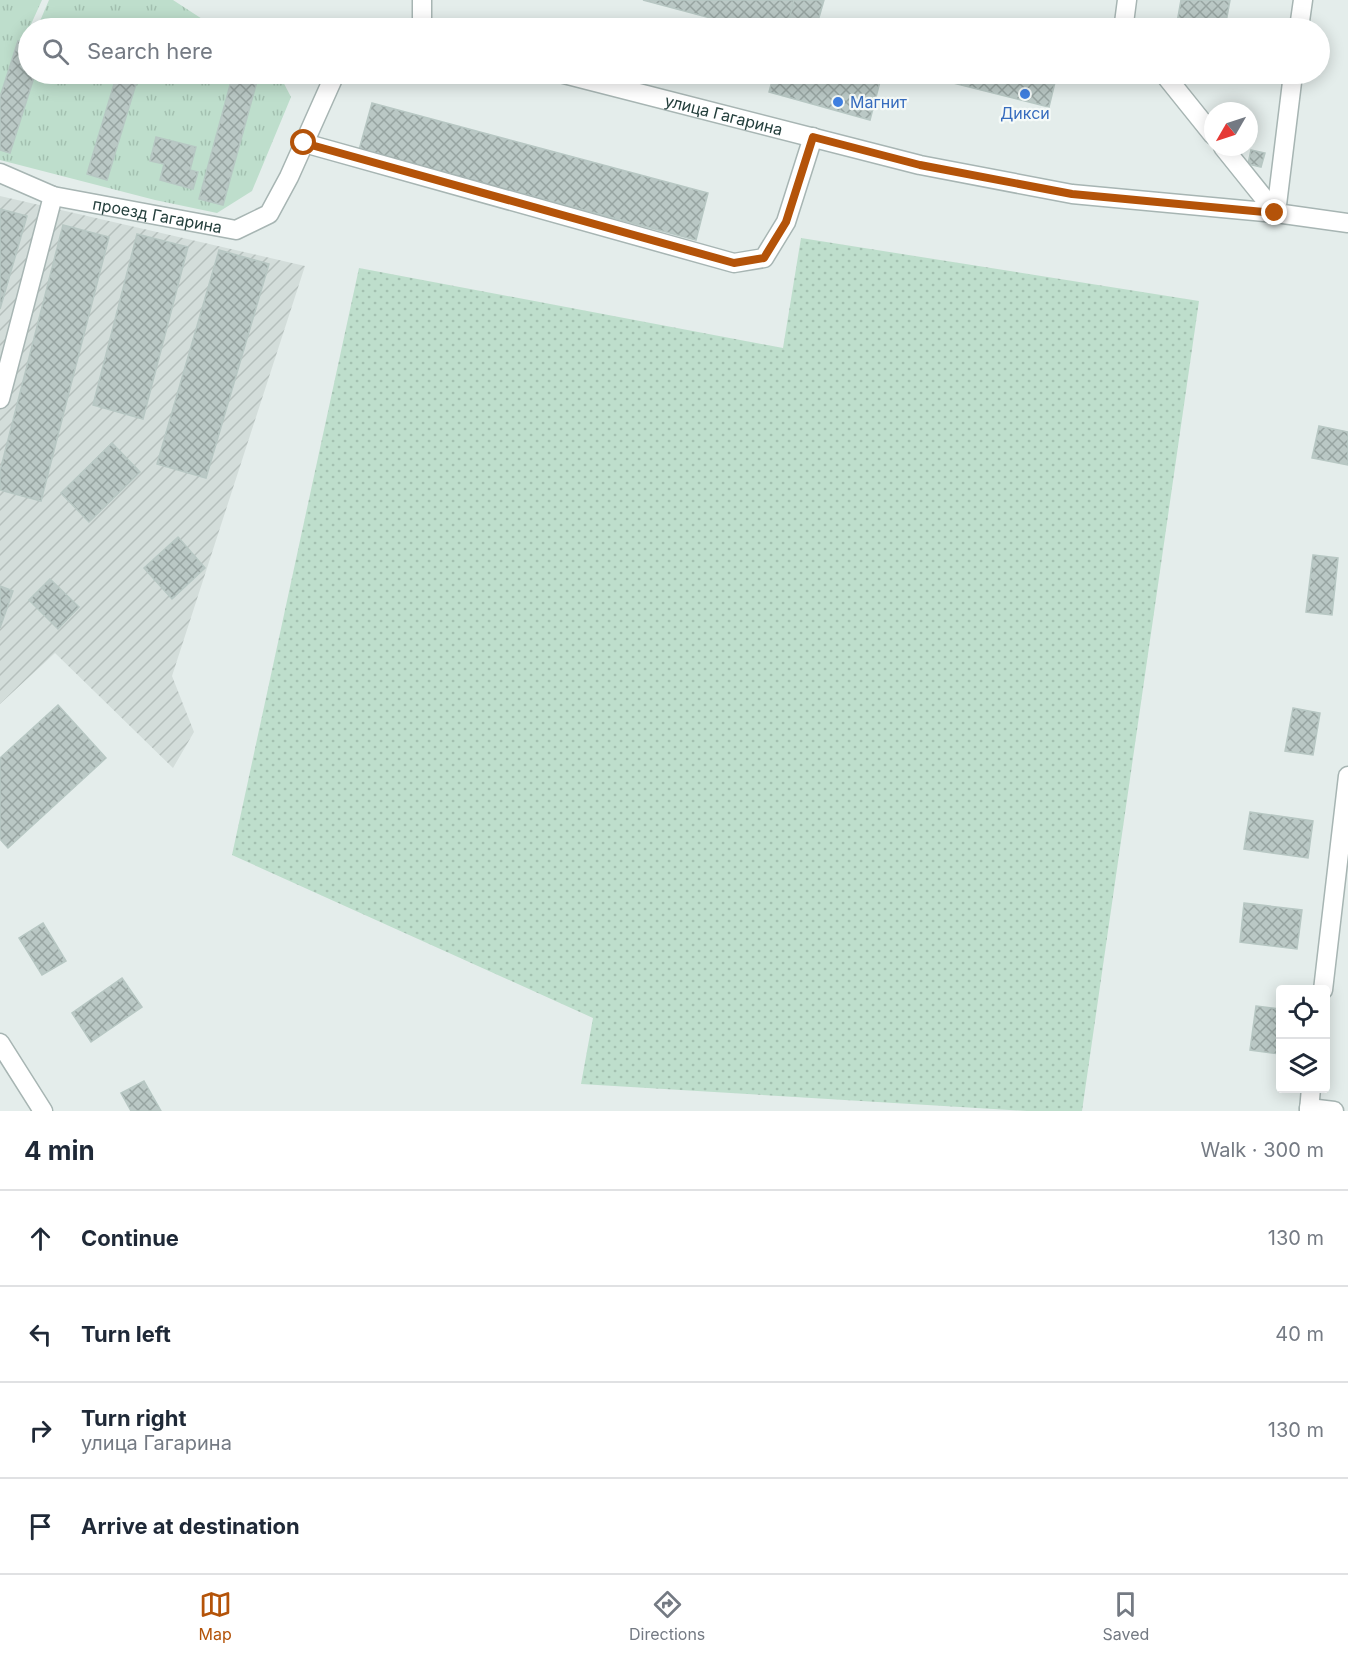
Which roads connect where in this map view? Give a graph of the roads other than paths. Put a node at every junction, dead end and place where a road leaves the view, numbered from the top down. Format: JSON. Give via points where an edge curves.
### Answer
{"nodes":[{"id":1,"x":422,"y":0,"type":"edge"},
{"id":2,"x":1127,"y":0,"type":"edge"},
{"id":3,"x":1303,"y":0,"type":"edge"},
{"id":4,"x":422,"y":18,"type":"edge"},
{"id":5,"x":1125,"y":18,"type":"edge"},
{"id":6,"x":1300,"y":18,"type":"edge"},
{"id":7,"x":331,"y":84,"type":"edge"},
{"id":8,"x":604,"y":84,"type":"edge"},
{"id":9,"x":1172,"y":84,"type":"edge"},
{"id":10,"x":1292,"y":84,"type":"edge"},
{"id":11,"x":1204,"y":124,"type":"edge"},
{"id":12,"x":813,"y":137,"type":"junction"},
{"id":13,"x":304,"y":143,"type":"junction"},
{"id":14,"x":1230,"y":156,"type":"edge"},
{"id":15,"x":0,"y":173,"type":"edge"},
{"id":16,"x":53,"y":196,"type":"junction"},
{"id":17,"x":1275,"y":213,"type":"junction"},
{"id":18,"x":1348,"y":223,"type":"edge"},
{"id":19,"x":0,"y":399,"type":"edge"},
{"id":20,"x":1348,"y":776,"type":"edge"},
{"id":21,"x":1324,"y":985,"type":"edge"},
{"id":22,"x":0,"y":1043,"type":"edge"},
{"id":23,"x":1311,"y":1093,"type":"edge"},
{"id":24,"x":1309,"y":1109,"type":"edge"},
{"id":25,"x":42,"y":1111,"type":"edge"},
{"id":26,"x":1334,"y":1111,"type":"edge"}],
"edges":[{"from":1,"to":4,"type":"street"},
{"from":2,"to":5,"type":"street"},
{"from":3,"to":6,"type":"street"},
{"from":7,"to":13,"type":"street","name":"проезд Гагарина"},
{"from":8,"to":12,"type":"street","name":"улица Гагарина"},
{"from":9,"to":11,"type":"street"},
{"from":10,"to":17,"type":"street"},
{"from":12,"to":13,"type":"street","via":[[786,222],[764,258],[734,263]]},
{"from":12,"to":17,"type":"street","name":"улица Гагарина","via":[[920,165],[1072,194]]},
{"from":13,"to":16,"type":"street","name":"проезд Гагарина","via":[[269,214],[236,230]]},
{"from":14,"to":17,"type":"street"},
{"from":15,"to":16,"type":"street","name":"проезд Гагарина"},
{"from":16,"to":19,"type":"street"},
{"from":17,"to":18,"type":"street","name":"улица Гагарина"},
{"from":20,"to":21,"type":"street"},
{"from":22,"to":25,"type":"street"},
{"from":23,"to":24,"type":"street"},
{"from":24,"to":26,"type":"street"}]}
